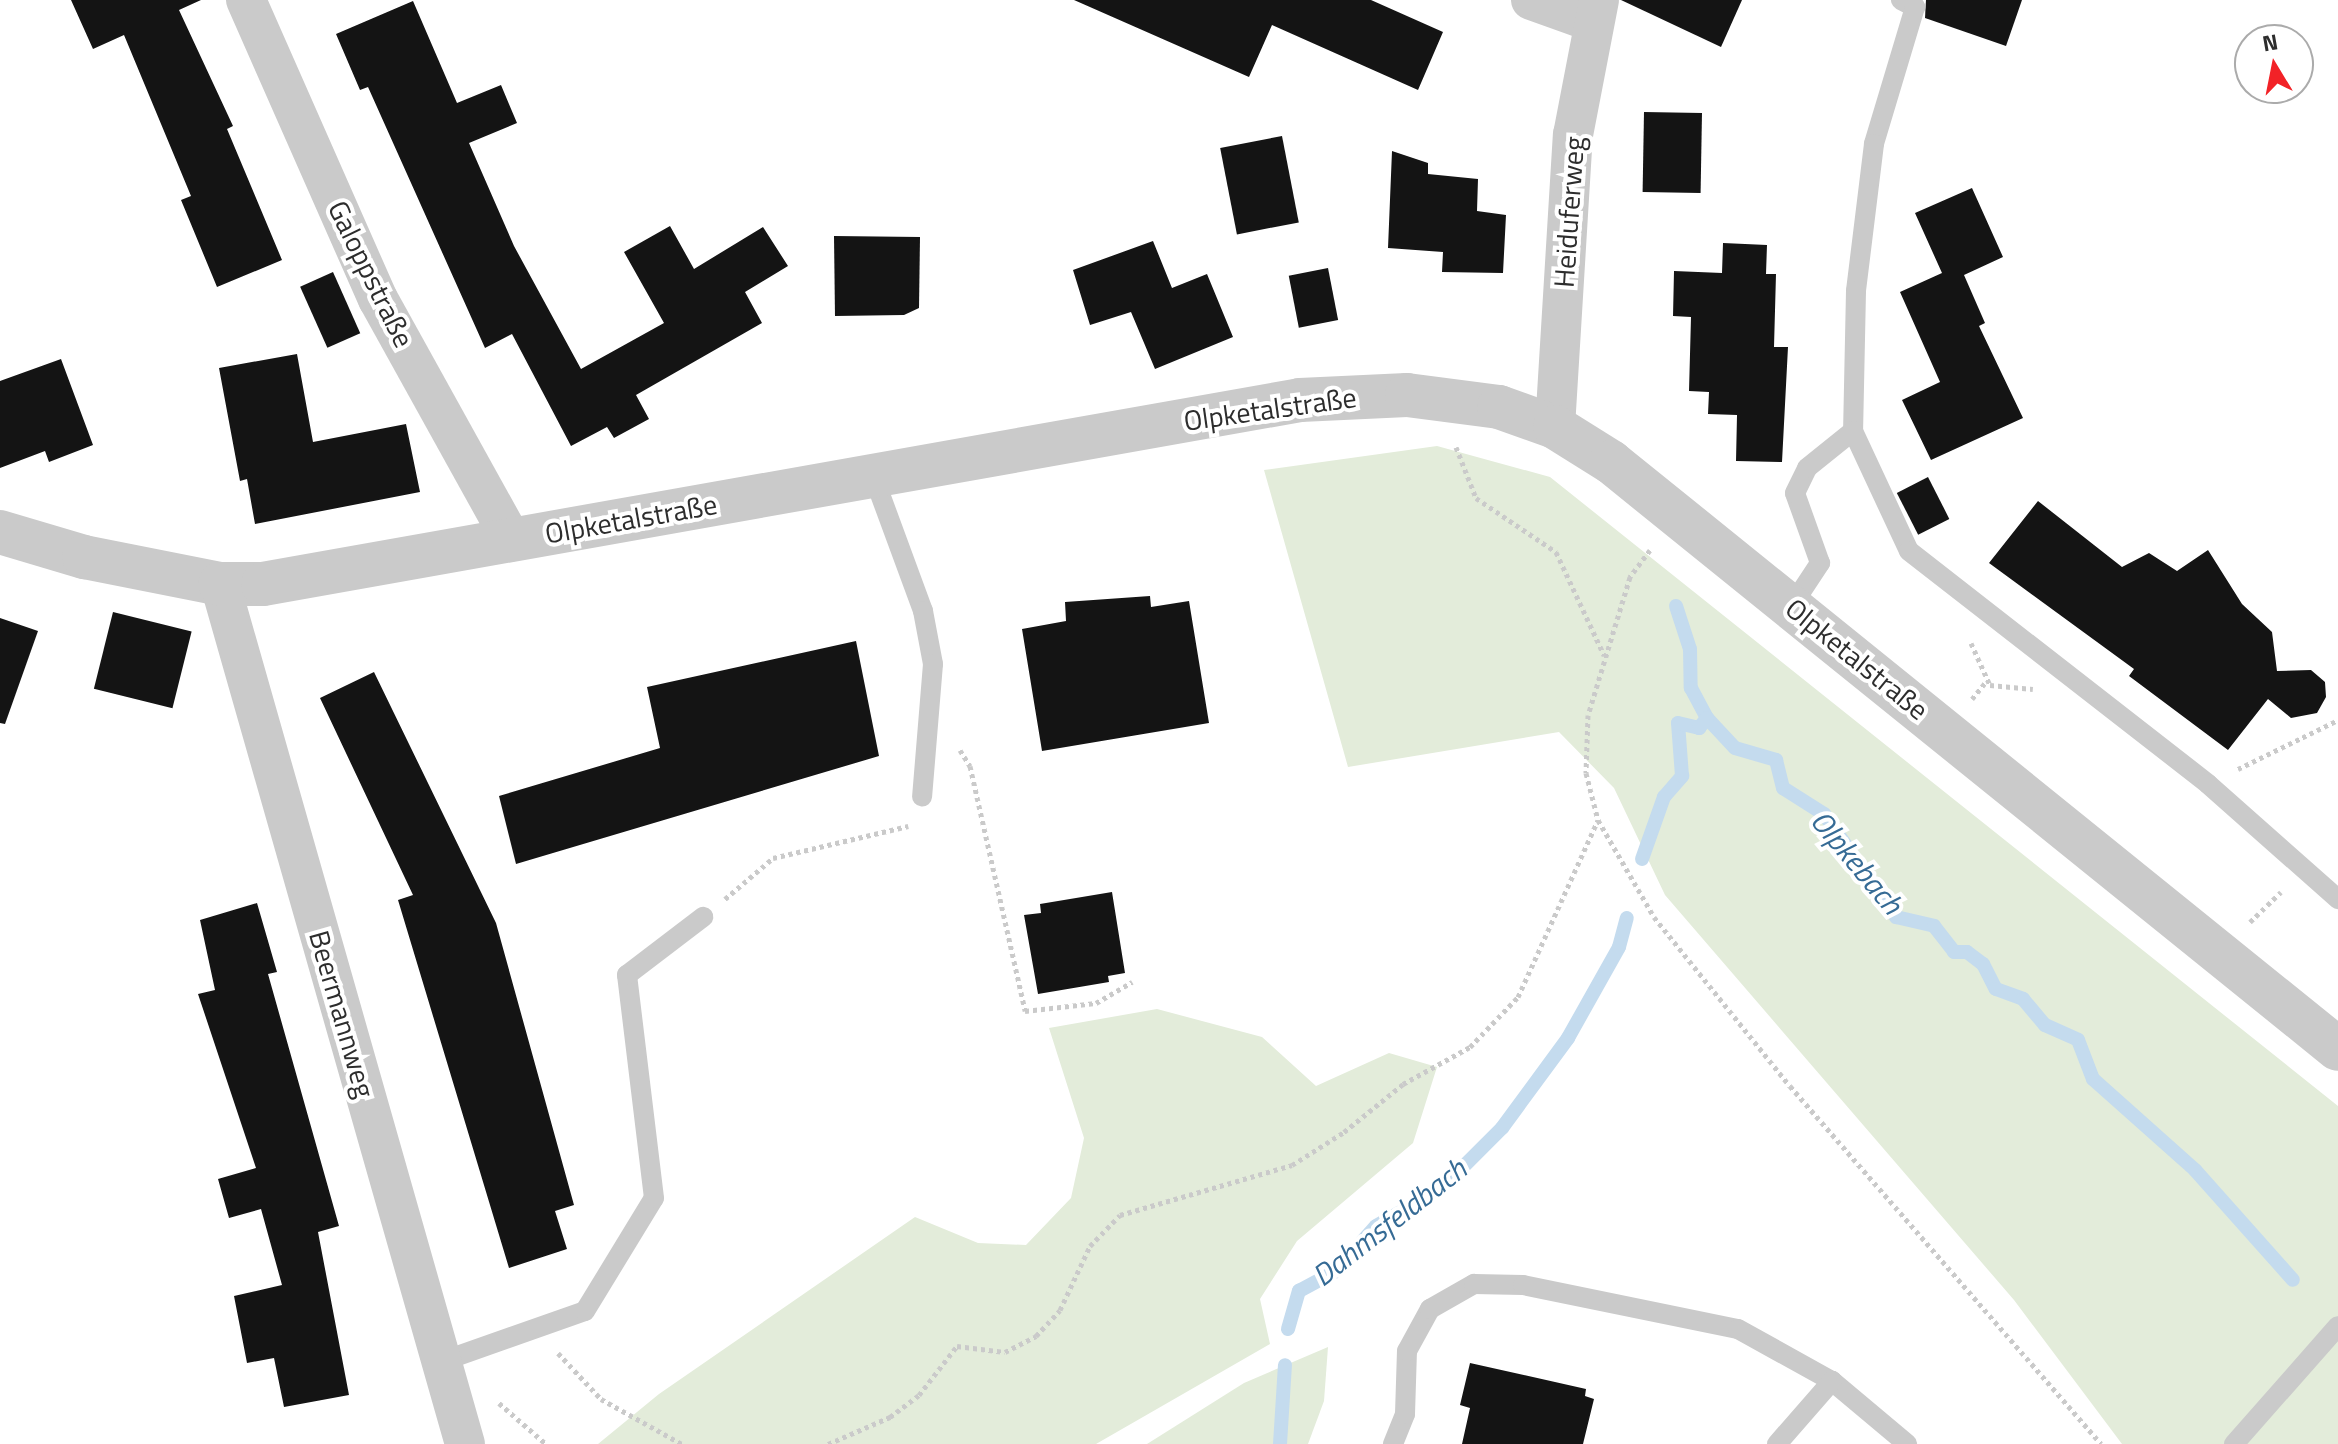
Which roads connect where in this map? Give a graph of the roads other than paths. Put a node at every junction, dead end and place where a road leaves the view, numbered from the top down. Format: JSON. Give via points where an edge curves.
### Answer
{"nodes":[{"id":1,"x":246,"y":0,"type":"edge"},
{"id":2,"x":1531,"y":0,"type":"edge"},
{"id":3,"x":1901,"y":0,"type":"edge"},
{"id":4,"x":1595,"y":11,"type":"edge"},
{"id":5,"x":1555,"y":427,"type":"junction"},
{"id":6,"x":1853,"y":431,"type":"junction"},
{"id":7,"x":873,"y":475,"type":"junction"},
{"id":8,"x":0,"y":532,"type":"edge"},
{"id":9,"x":512,"y":541,"type":"junction"},
{"id":10,"x":220,"y":584,"type":"junction"},
{"id":11,"x":1791,"y":607,"type":"junction"},
{"id":12,"x":922,"y":797,"type":"dead end"},
{"id":13,"x":2338,"y":899,"type":"edge"},
{"id":14,"x":708,"y":913,"type":"road end"},
{"id":15,"x":2338,"y":1049,"type":"edge"},
{"id":16,"x":2338,"y":1326,"type":"edge"},
{"id":17,"x":446,"y":1360,"type":"junction"},
{"id":18,"x":1832,"y":1381,"type":"junction"},
{"id":19,"x":465,"y":1444,"type":"edge"},
{"id":20,"x":1393,"y":1444,"type":"edge"},
{"id":21,"x":1777,"y":1444,"type":"edge"},
{"id":22,"x":1907,"y":1444,"type":"edge"},
{"id":23,"x":2234,"y":1444,"type":"edge"}],
"edges":[{"from":1,"to":9,"type":"street","name":"Galoppstraße","via":[[378,299]]},
{"from":2,"to":4,"type":"street"},
{"from":3,"to":6,"type":"lane","via":[[1915,7],[1874,144],[1856,291]]},
{"from":4,"to":5,"type":"street","name":"Heiduferweg","via":[[1573,135]]},
{"from":5,"to":7,"type":"street","name":"Olpketalstraße","via":[[1450,399],[1339,397]]},
{"from":5,"to":11,"type":"street","name":"Olpketalstraße","via":[[1677,514]]},
{"from":6,"to":11,"type":"lane","via":[[1807,468],[1795,493],[1820,563]]},
{"from":6,"to":13,"type":"lane","via":[[1909,551],[2208,784]]},
{"from":7,"to":9,"type":"street","name":"Olpketalstraße"},
{"from":7,"to":12,"type":"lane","via":[[923,611],[933,664]]},
{"from":8,"to":10,"type":"street","name":"Olpketalstraße","via":[[84,557]]},
{"from":9,"to":10,"type":"street","name":"Olpketalstraße","via":[[306,578]]},
{"from":10,"to":17,"type":"street","name":"Beermannweg"},
{"from":11,"to":15,"type":"street","name":"Olpketalstraße"},
{"from":14,"to":17,"type":"lane","via":[[627,975],[654,1198],[585,1311]]},
{"from":16,"to":23,"type":"lane"},
{"from":17,"to":19,"type":"street","name":"Beermannweg"},
{"from":18,"to":20,"type":"lane","via":[[1738,1329],[1523,1285],[1474,1284],[1430,1309],[1407,1351],[1405,1414]]},
{"from":18,"to":21,"type":"lane"},
{"from":18,"to":22,"type":"lane"}]}
